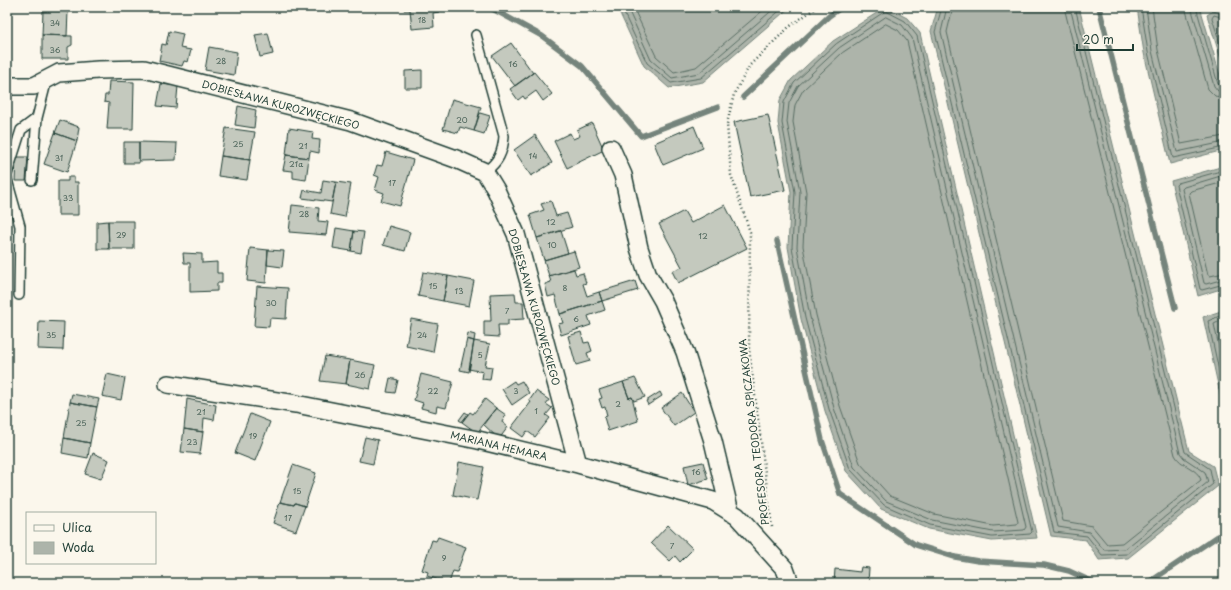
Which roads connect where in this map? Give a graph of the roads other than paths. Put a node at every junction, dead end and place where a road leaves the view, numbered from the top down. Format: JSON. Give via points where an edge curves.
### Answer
{"nodes":[{"id":1,"x":476,"y":35,"type":"dead end"},
{"id":2,"x":47,"y":79,"type":"junction"},
{"id":3,"x":7,"y":86,"type":"edge"},
{"id":4,"x":37,"y":118,"type":"junction"},
{"id":5,"x":611,"y":148,"type":"dead end"},
{"id":6,"x":485,"y":172,"type":"junction"},
{"id":7,"x":7,"y":174,"type":"edge"},
{"id":8,"x":7,"y":180,"type":"edge"},
{"id":9,"x":32,"y":180,"type":"dead end"},
{"id":10,"x":19,"y":296,"type":"dead end"},
{"id":11,"x":168,"y":384,"type":"dead end"},
{"id":12,"x":578,"y":464,"type":"junction"},
{"id":13,"x":730,"y":512,"type":"junction"},
{"id":14,"x":790,"y":583,"type":"edge"}],
"edges":[{"from":1,"to":6,"type":"lane","via":[[504,136],[500,158]]},
{"from":2,"to":3,"type":"street","name":"DOBIESŁAWA KUROZWĘCKIEGO","via":[[34,86]]},
{"from":2,"to":4,"type":"lane"},
{"from":2,"to":6,"type":"street","name":"DOBIESŁAWA KUROZWĘCKIEGO","via":[[59,73],[144,69],[351,121]]},
{"from":4,"to":7,"type":"lane","via":[[21,130]]},
{"from":4,"to":9,"type":"lane"},
{"from":5,"to":13,"type":"street","via":[[623,176],[639,248],[648,275],[663,301],[685,352],[713,441]]},
{"from":6,"to":12,"type":"street","name":"DOBIESŁAWA KUROZWĘCKIEGO","via":[[516,234]]},
{"from":8,"to":10,"type":"lane","via":[[20,226]]},
{"from":11,"to":12,"type":"street","name":"MARIANA HEMARA","via":[[409,425]]},
{"from":12,"to":13,"type":"street","name":"MARIANA HEMARA","via":[[713,501]]},
{"from":13,"to":14,"type":"street","name":"MARIANA HEMARA","via":[[737,516],[775,557],[785,569]]}]}
